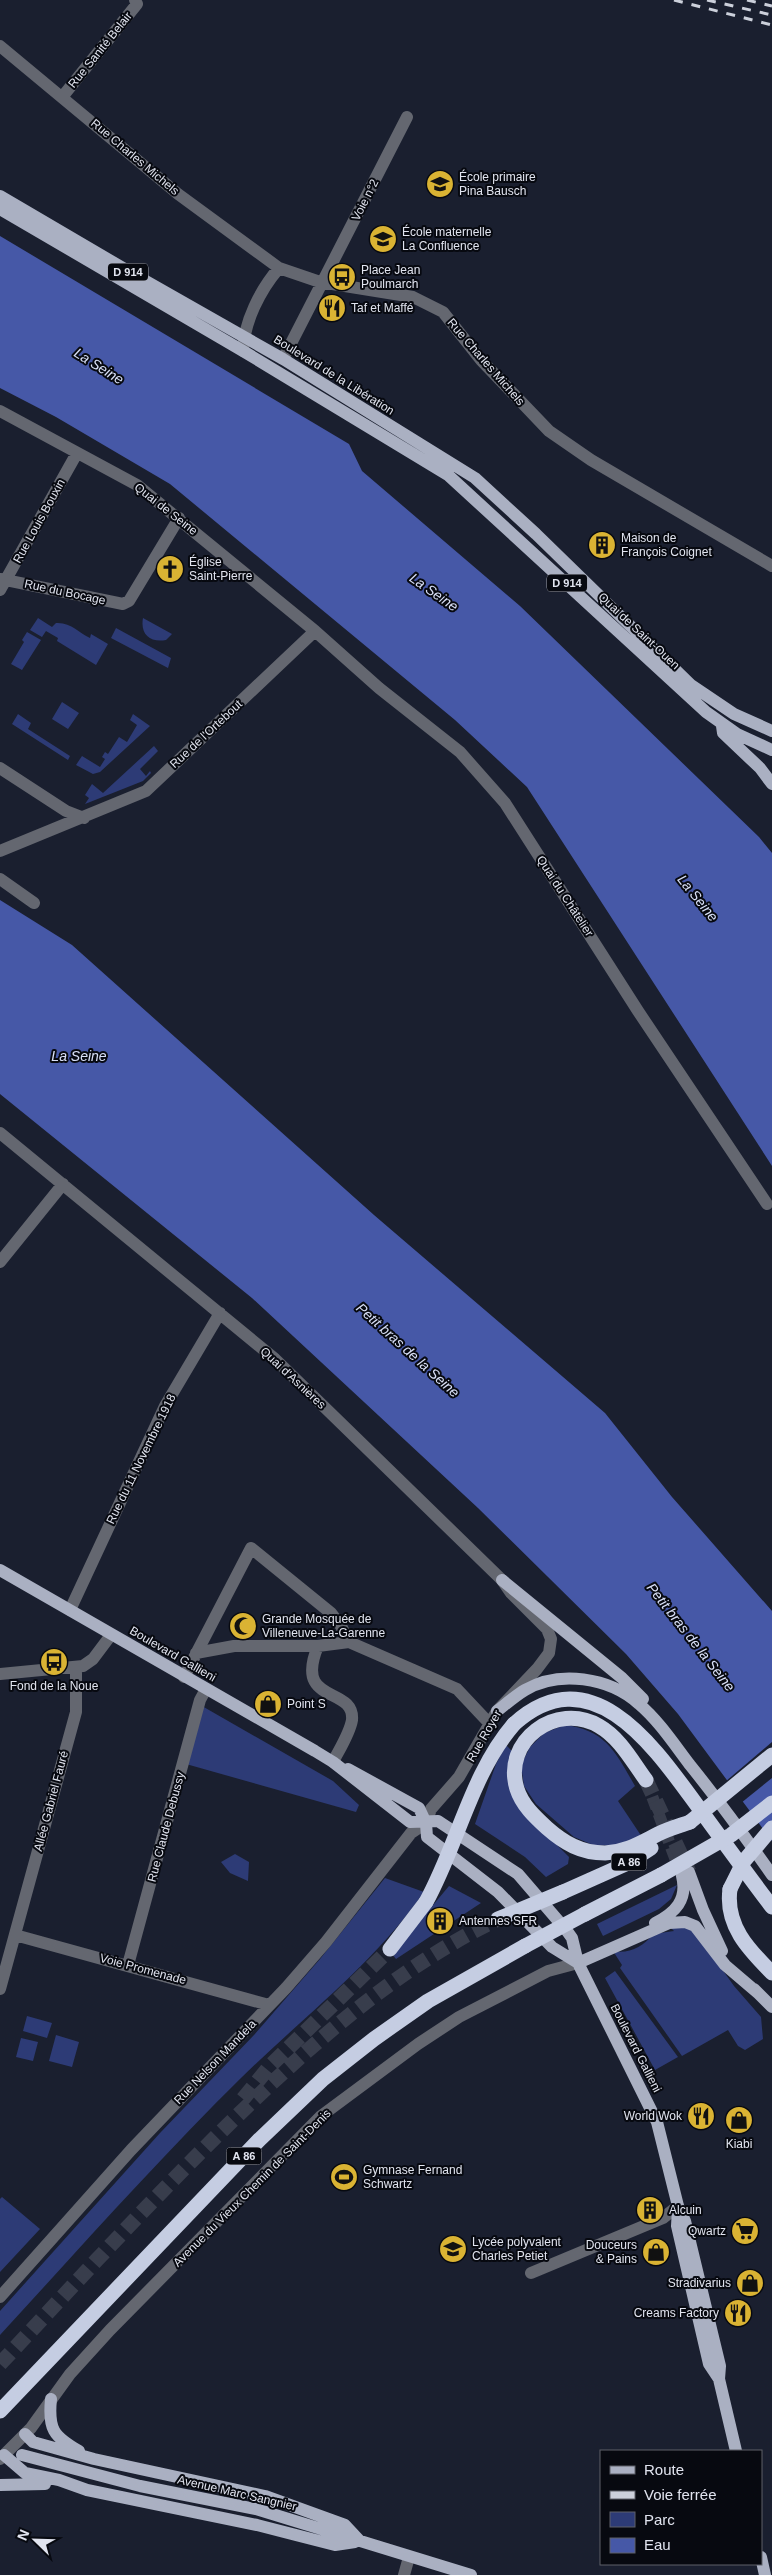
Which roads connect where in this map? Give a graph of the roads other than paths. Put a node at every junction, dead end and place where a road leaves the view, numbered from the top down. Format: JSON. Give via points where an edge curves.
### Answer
{"nodes":[{"id":1,"x":136,"y":2,"type":"edge"},
{"id":2,"x":0,"y":46,"type":"edge"},
{"id":3,"x":63,"y":96,"type":"junction"},
{"id":4,"x":407,"y":117,"type":"dead end"},
{"id":5,"x":0,"y":196,"type":"edge"},
{"id":6,"x":0,"y":209,"type":"edge"},
{"id":7,"x":279,"y":268,"type":"junction"},
{"id":8,"x":320,"y":282,"type":"junction"},
{"id":9,"x":248,"y":324,"type":"junction"},
{"id":10,"x":228,"y":328,"type":"junction"},
{"id":11,"x":244,"y":336,"type":"junction"},
{"id":12,"x":244,"y":351,"type":"junction"},
{"id":13,"x":283,"y":359,"type":"junction"},
{"id":14,"x":269,"y":367,"type":"junction"},
{"id":15,"x":0,"y":410,"type":"edge"},
{"id":16,"x":78,"y":453,"type":"junction"},
{"id":17,"x":179,"y":518,"type":"junction"},
{"id":18,"x":772,"y":566,"type":"edge"},
{"id":19,"x":2,"y":583,"type":"edge"},
{"id":20,"x":622,"y":619,"type":"joint"},
{"id":21,"x":315,"y":631,"type":"junction"},
{"id":22,"x":722,"y":724,"type":"junction"},
{"id":23,"x":772,"y":732,"type":"edge"},
{"id":24,"x":769,"y":749,"type":"edge"},
{"id":25,"x":0,"y":768,"type":"edge"},
{"id":26,"x":760,"y":768,"type":"junction"},
{"id":27,"x":772,"y":784,"type":"edge"},
{"id":28,"x":84,"y":818,"type":"junction"},
{"id":29,"x":0,"y":851,"type":"edge"},
{"id":30,"x":0,"y":879,"type":"edge"},
{"id":31,"x":34,"y":902,"type":"dead end"},
{"id":32,"x":0,"y":1133,"type":"edge"},
{"id":33,"x":63,"y":1184,"type":"junction"},
{"id":34,"x":767,"y":1204,"type":"dead end"},
{"id":35,"x":0,"y":1262,"type":"edge"},
{"id":36,"x":220,"y":1313,"type":"junction"},
{"id":37,"x":0,"y":1570,"type":"edge"},
{"id":38,"x":502,"y":1580,"type":"junction"},
{"id":39,"x":70,"y":1610,"type":"junction"},
{"id":40,"x":111,"y":1635,"type":"junction"},
{"id":41,"x":349,"y":1642,"type":"junction"},
{"id":42,"x":318,"y":1646,"type":"junction"},
{"id":43,"x":196,"y":1653,"type":"junction"},
{"id":44,"x":549,"y":1653,"type":"joint"},
{"id":45,"x":76,"y":1667,"type":"junction"},
{"id":46,"x":0,"y":1674,"type":"edge"},
{"id":47,"x":184,"y":1677,"type":"junction"},
{"id":48,"x":206,"y":1689,"type":"junction"},
{"id":49,"x":497,"y":1711,"type":"junction"},
{"id":50,"x":489,"y":1723,"type":"junction"},
{"id":51,"x":772,"y":1755,"type":"edge"},
{"id":52,"x":333,"y":1762,"type":"junction"},
{"id":53,"x":694,"y":1770,"type":"junction"},
{"id":54,"x":646,"y":1780,"type":"dead end"},
{"id":55,"x":772,"y":1802,"type":"edge"},
{"id":56,"x":690,"y":1822,"type":"junction"},
{"id":57,"x":426,"y":1823,"type":"junction"},
{"id":58,"x":772,"y":1828,"type":"edge"},
{"id":59,"x":772,"y":1875,"type":"edge"},
{"id":60,"x":772,"y":1907,"type":"edge"},
{"id":61,"x":498,"y":1919,"type":"tunnel mouth"},
{"id":62,"x":15,"y":1935,"type":"junction"},
{"id":63,"x":390,"y":1949,"type":"tunnel mouth"},
{"id":64,"x":578,"y":1963,"type":"junction"},
{"id":65,"x":128,"y":1965,"type":"junction"},
{"id":66,"x":772,"y":1973,"type":"edge"},
{"id":67,"x":0,"y":1989,"type":"edge"},
{"id":68,"x":759,"y":1994,"type":"junction"},
{"id":69,"x":269,"y":2005,"type":"junction"},
{"id":70,"x":772,"y":2007,"type":"edge"},
{"id":71,"x":678,"y":2206,"type":"junction"},
{"id":72,"x":531,"y":2273,"type":"dead end"},
{"id":73,"x":0,"y":2297,"type":"edge"},
{"id":74,"x":51,"y":2399,"type":"junction"},
{"id":75,"x":0,"y":2411,"type":"edge"},
{"id":76,"x":25,"y":2434,"type":"junction"},
{"id":77,"x":736,"y":2450,"type":"edge"},
{"id":78,"x":22,"y":2456,"type":"dead end"},
{"id":79,"x":2,"y":2457,"type":"edge"},
{"id":80,"x":94,"y":2459,"type":"junction"},
{"id":81,"x":0,"y":2485,"type":"edge"},
{"id":82,"x":87,"y":2490,"type":"junction"},
{"id":83,"x":360,"y":2542,"type":"junction"},
{"id":84,"x":409,"y":2557,"type":"junction"},
{"id":85,"x":762,"y":2562,"type":"edge"},
{"id":86,"x":404,"y":2575,"type":"edge"},
{"id":87,"x":471,"y":2575,"type":"edge"},
{"id":88,"x":765,"y":2575,"type":"edge"}],
"edges":[{"from":1,"to":3,"type":"street","name":"Rue Sanité Belair"},
{"from":2,"to":3,"type":"street","name":"Rue Charles Michels"},
{"from":3,"to":7,"type":"street","name":"Rue Charles Michels","via":[[178,194]]},
{"from":4,"to":8,"type":"street","name":"Voie n°2"},
{"from":5,"to":10,"type":"main road","name":"Boulevard de la Libération","number":"D 914"},
{"from":6,"to":12,"type":"main road","name":"Quai de Saint-Ouen"},
{"from":7,"to":8,"type":"street","name":"Rue Charles Michels"},
{"from":7,"to":9,"type":"street"},
{"from":8,"to":13,"type":"street"},
{"from":8,"to":18,"type":"street","name":"Rue Charles Michels","via":[[413,297],[443,312],[481,360],[549,431],[591,460]]},
{"from":9,"to":10,"type":"street"},
{"from":9,"to":11,"type":"street"},
{"from":10,"to":11,"type":"main road","name":"Boulevard de la Libération","number":"D 914"},
{"from":11,"to":12,"type":"street"},
{"from":11,"to":13,"type":"main road","name":"Boulevard de la Libération","number":"D 914"},
{"from":12,"to":14,"type":"main road","name":"Quai de Saint-Ouen"},
{"from":13,"to":14,"type":"main road"},
{"from":13,"to":20,"type":"main road","name":"Boulevard de la Libération","number":"D 914","via":[[475,478]]},
{"from":14,"to":22,"type":"main road","name":"Quai de Saint-Ouen","number":"D 914","via":[[408,449],[464,488]]},
{"from":15,"to":16,"type":"street","name":"Quai de Seine"},
{"from":16,"to":17,"type":"street","name":"Quai de Seine","via":[[137,485]]},
{"from":16,"to":19,"type":"street","name":"Rue Louis Bouxin"},
{"from":17,"to":19,"type":"street","name":"Rue du Bocage","via":[[129,601],[122,604]]},
{"from":17,"to":21,"type":"street","name":"Quai de Seine"},
{"from":20,"to":23,"type":"main road","name":"Quai de Saint-Ouen","number":"D 914","via":[[700,692],[734,714]]},
{"from":21,"to":28,"type":"street","name":"Rue de l'Ortebout","via":[[146,791]]},
{"from":21,"to":34,"type":"street","name":"Quai du Châtelier","via":[[379,688],[460,752],[505,803]]},
{"from":22,"to":24,"type":"main road","number":"D 914"},
{"from":22,"to":26,"type":"main road","name":"Quai de Saint-Ouen","via":[[723,733]]},
{"from":23,"to":24,"type":"main road"},
{"from":24,"to":26,"type":"main road"},
{"from":25,"to":28,"type":"street","via":[[66,811]]},
{"from":26,"to":27,"type":"main road","name":"Quai de Saint-Ouen"},
{"from":28,"to":29,"type":"street","name":"Rue de l'Ortebout"},
{"from":30,"to":31,"type":"street"},
{"from":32,"to":33,"type":"street","name":"Quai d'Asnières"},
{"from":33,"to":35,"type":"street"},
{"from":33,"to":36,"type":"street","name":"Quai d'Asnières"},
{"from":36,"to":38,"type":"street","name":"Quai d'Asnières","via":[[275,1359]]},
{"from":36,"to":39,"type":"street","name":"Rue du 11 Novembre 1918","via":[[161,1414]]},
{"from":37,"to":39,"type":"main road","name":"Boulevard Gallieni"},
{"from":38,"to":44,"type":"street","name":"Quai d'Asnières","via":[[547,1629],[551,1639]]},
{"from":38,"to":53,"type":"main road","via":[[635,1690],[672,1731]]},
{"from":39,"to":40,"type":"main road","name":"Boulevard Gallieni"},
{"from":40,"to":45,"type":"street","via":[[90,1662]]},
{"from":40,"to":47,"type":"main road","name":"Boulevard Gallieni"},
{"from":41,"to":42,"type":"street"},
{"from":41,"to":43,"type":"street","via":[[330,1613],[251,1548]]},
{"from":41,"to":50,"type":"street","via":[[453,1687]]},
{"from":42,"to":43,"type":"street","via":[[234,1646]]},
{"from":42,"to":52,"type":"street","via":[[312,1663],[313,1680],[318,1687],[346,1704],[352,1716]]},
{"from":43,"to":47,"type":"street"},
{"from":44,"to":49,"type":"street","name":"Rue Royer"},
{"from":45,"to":46,"type":"street"},
{"from":45,"to":62,"type":"street","name":"Allée Gabriel Fauré","via":[[76,1712]]},
{"from":47,"to":48,"type":"main road","name":"Boulevard Gallieni"},
{"from":48,"to":52,"type":"main road","name":"Boulevard Gallieni"},
{"from":48,"to":65,"type":"street","name":"Rue Claude Debussy","via":[[200,1700]]},
{"from":49,"to":50,"type":"street","name":"Rue Royer"},
{"from":49,"to":53,"type":"main road","via":[[525,1690],[549,1680],[574,1678],[597,1682],[638,1703]]},
{"from":50,"to":57,"type":"street","name":"Rue Royer","via":[[463,1772],[431,1809]]},
{"from":51,"to":56,"type":"highway","number":"A 86","bridge":true},
{"from":52,"to":57,"type":"main road","name":"Boulevard Gallieni","via":[[410,1822]]},
{"from":53,"to":59,"type":"main road"},
{"from":54,"to":56,"type":"highway","via":[[612,1736],[597,1725],[575,1718],[557,1719],[537,1728],[524,1743],[516,1763],[516,1788],[524,1803],[558,1837],[581,1850],[604,1853],[625,1850]]},
{"from":55,"to":75,"type":"highway","number":"A 86","bridge":true,"via":[[731,1835],[428,2001],[323,2079],[252,2147]]},
{"from":56,"to":61,"type":"highway","number":"A 86","bridge":true,"via":[[628,1863]]},
{"from":57,"to":64,"type":"main road","via":[[427,1837],[498,1892],[552,1947]]},
{"from":57,"to":64,"type":"main road","name":"Boulevard Gallieni","via":[[438,1821],[518,1874],[572,1938]]},
{"from":57,"to":69,"type":"street","name":"Rue Nelson Mandela","via":[[411,1833],[326,1942]]},
{"from":58,"to":66,"type":"highway","bridge":true,"via":[[744,1860],[730,1889],[729,1907],[744,1944]]},
{"from":60,"to":63,"type":"highway","bridge":true,"via":[[660,1756],[625,1720],[590,1702],[563,1700],[540,1706],[514,1724],[491,1757],[445,1866],[426,1902]]},
{"from":62,"to":65,"type":"street","name":"Voie Promenade"},
{"from":62,"to":67,"type":"street","name":"Allée Gabriel Fauré"},
{"from":64,"to":68,"type":"main road","via":[[669,1923],[685,1922],[700,1931],[725,1965]]},
{"from":64,"to":68,"type":"main road","via":[[598,1948],[672,1912],[684,1896],[686,1874],[720,1948]]},
{"from":64,"to":71,"type":"main road","name":"Boulevard Gallieni","via":[[658,2122]]},
{"from":64,"to":74,"type":"street","name":"Avenue du Vieux Chemin de Saint-Denis","via":[[548,1971],[458,2017],[321,2116],[110,2330]]},
{"from":65,"to":69,"type":"street","name":"Voie Promenade"},
{"from":68,"to":70,"type":"main road"},
{"from":69,"to":73,"type":"street","name":"Rue Nelson Mandela","via":[[131,2150]]},
{"from":71,"to":72,"type":"street","via":[[664,2218]]},
{"from":71,"to":77,"type":"main road","name":"Boulevard Gallieni","via":[[677,2226],[708,2356],[719,2379]]},
{"from":74,"to":76,"type":"street","name":"Avenue du Vieux Chemin de Saint-Denis"},
{"from":74,"to":80,"type":"main road","via":[[50,2422],[56,2435]]},
{"from":76,"to":79,"type":"street","name":"Avenue du Vieux Chemin de Saint-Denis"},
{"from":76,"to":80,"type":"main road","via":[[33,2442]]},
{"from":78,"to":83,"type":"main road","name":"Avenue Marc Sangnier","via":[[140,2486],[256,2509]]},
{"from":79,"to":82,"type":"main road","via":[[25,2473]]},
{"from":80,"to":83,"type":"main road","via":[[265,2496],[345,2525]]},
{"from":81,"to":82,"type":"main road","via":[[30,2483]]},
{"from":82,"to":83,"type":"main road","via":[[257,2525],[335,2545]]},
{"from":83,"to":84,"type":"main road","name":"Avenue Marc Sangnier"},
{"from":84,"to":86,"type":"street"},
{"from":84,"to":87,"type":"main road","name":"Avenue Marc Sangnier"},
{"from":85,"to":88,"type":"main road"}]}
